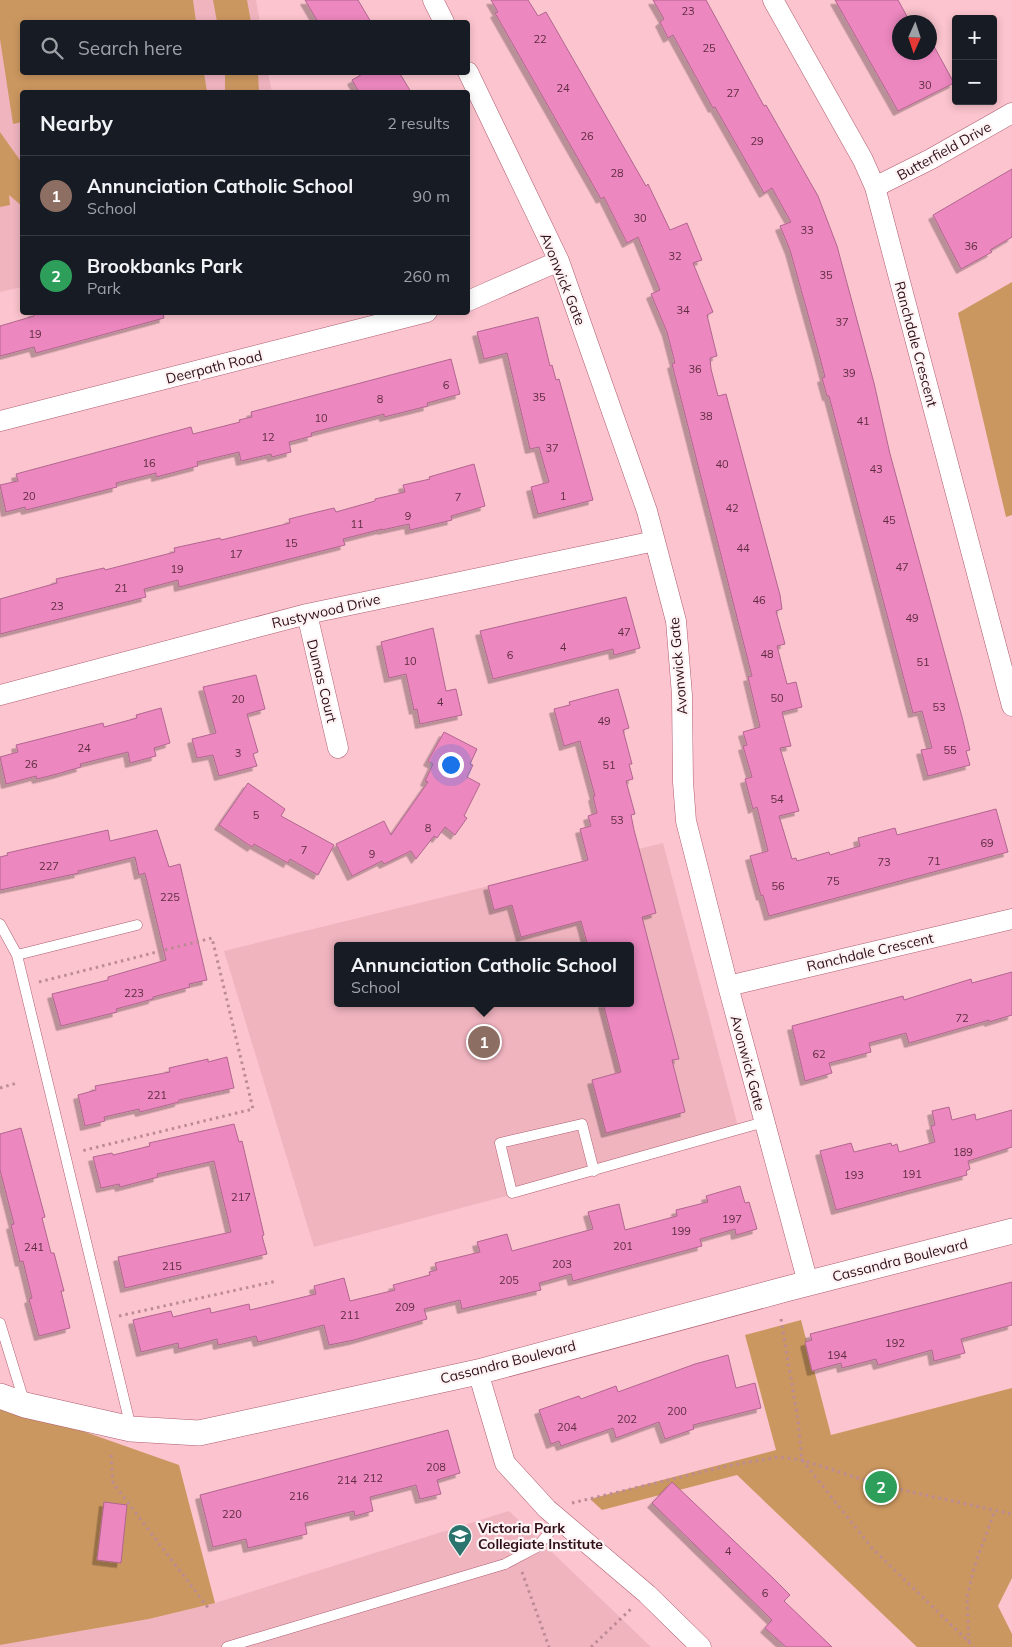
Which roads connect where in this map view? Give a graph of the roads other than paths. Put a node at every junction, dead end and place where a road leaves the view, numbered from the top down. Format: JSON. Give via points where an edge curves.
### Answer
{"nodes":[{"id":1,"x":433,"y":0,"type":"edge"},
{"id":2,"x":773,"y":0,"type":"edge"},
{"id":3,"x":443,"y":20,"type":"edge"},
{"id":4,"x":469,"y":75,"type":"edge"},
{"id":5,"x":1012,"y":113,"type":"edge"},
{"id":6,"x":875,"y":187,"type":"junction"},
{"id":7,"x":559,"y":261,"type":"junction"},
{"id":8,"x":470,"y":299,"type":"edge"},
{"id":9,"x":415,"y":315,"type":"edge"},
{"id":10,"x":0,"y":421,"type":"edge"},
{"id":11,"x":655,"y":541,"type":"junction"},
{"id":12,"x":307,"y":614,"type":"junction"},
{"id":13,"x":0,"y":695,"type":"edge"},
{"id":14,"x":1012,"y":706,"type":"edge"},
{"id":15,"x":338,"y":748,"type":"dead end"},
{"id":16,"x":1012,"y":919,"type":"edge"},
{"id":17,"x":0,"y":924,"type":"edge"},
{"id":18,"x":136,"y":925,"type":"dead end"},
{"id":19,"x":17,"y":955,"type":"junction"},
{"id":20,"x":728,"y":986,"type":"junction"},
{"id":21,"x":764,"y":1122,"type":"junction"},
{"id":22,"x":594,"y":1171,"type":"junction"},
{"id":23,"x":1012,"y":1231,"type":"edge"},
{"id":24,"x":808,"y":1283,"type":"junction"},
{"id":25,"x":0,"y":1323,"type":"edge"},
{"id":26,"x":478,"y":1372,"type":"junction"},
{"id":27,"x":0,"y":1396,"type":"edge"},
{"id":28,"x":25,"y":1405,"type":"junction"},
{"id":29,"x":131,"y":1429,"type":"junction"},
{"id":30,"x":553,"y":1514,"type":"junction"},
{"id":31,"x":228,"y":1647,"type":"edge"},
{"id":32,"x":701,"y":1647,"type":"edge"}],
"edges":[{"from":1,"to":3,"type":"street"},
{"from":2,"to":6,"type":"street","name":"Ranchdale Crescent"},
{"from":4,"to":7,"type":"street","name":"Avonwick Gate"},
{"from":5,"to":6,"type":"street","name":"Butterfield Drive"},
{"from":6,"to":14,"type":"street","name":"Ranchdale Crescent"},
{"from":7,"to":8,"type":"street"},
{"from":7,"to":11,"type":"street","name":"Avonwick Gate"},
{"from":9,"to":10,"type":"street","name":"Deerpath Road"},
{"from":11,"to":12,"type":"street","name":"Rustywood Drive"},
{"from":11,"to":20,"type":"street","name":"Avonwick Gate","via":[[676,621],[686,821]]},
{"from":12,"to":13,"type":"street","name":"Rustywood Drive"},
{"from":12,"to":15,"type":"street","name":"Dumas Court"},
{"from":16,"to":20,"type":"street","name":"Ranchdale Crescent"},
{"from":17,"to":19,"type":"lane"},
{"from":18,"to":19,"type":"lane"},
{"from":19,"to":29,"type":"lane"},
{"from":20,"to":21,"type":"street","name":"Avonwick Gate"},
{"from":21,"to":22,"type":"lane"},
{"from":21,"to":24,"type":"street","name":"Avonwick Gate"},
{"from":22,"to":22,"type":"lane","via":[[512,1193],[500,1143],[582,1124]]},
{"from":23,"to":24,"type":"street","name":"Cassandra Boulevard"},
{"from":24,"to":26,"type":"street","name":"Cassandra Boulevard"},
{"from":25,"to":28,"type":"lane"},
{"from":26,"to":29,"type":"street","name":"Cassandra Boulevard","via":[[199,1433]]},
{"from":26,"to":30,"type":"street","via":[[505,1464]]},
{"from":27,"to":28,"type":"street","name":"Cassandra Boulevard"},
{"from":28,"to":29,"type":"street","name":"Cassandra Boulevard"},
{"from":30,"to":31,"type":"lane","via":[[537,1547],[506,1564]]},
{"from":30,"to":32,"type":"street","via":[[647,1594]]}]}
